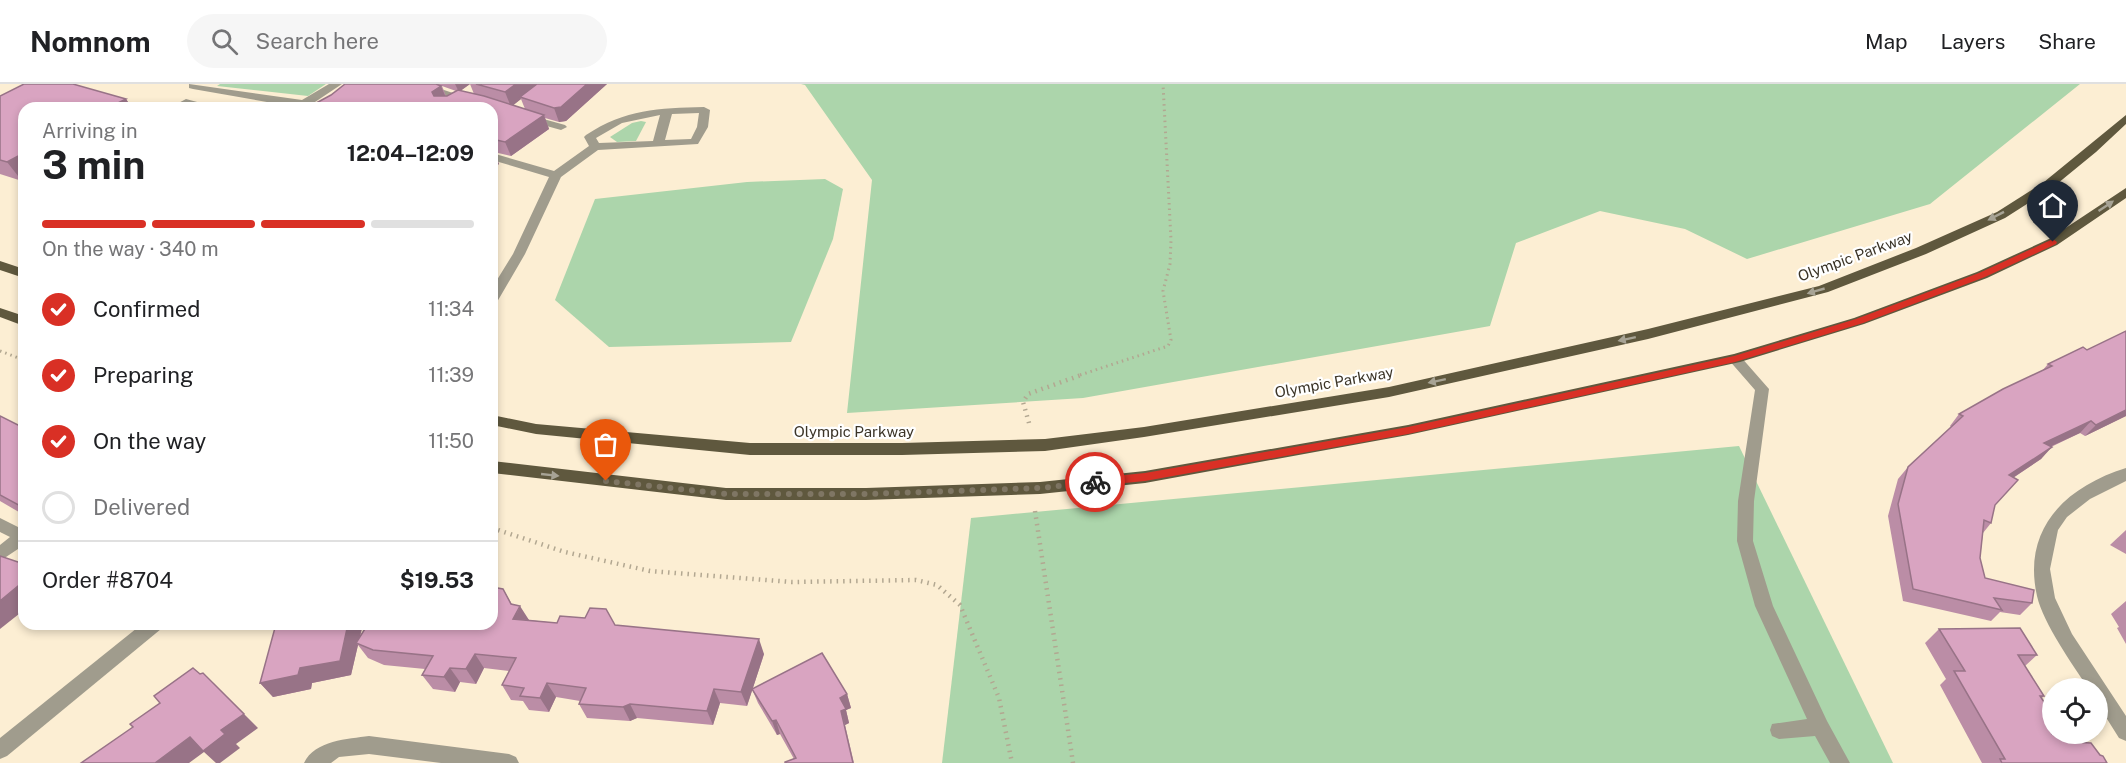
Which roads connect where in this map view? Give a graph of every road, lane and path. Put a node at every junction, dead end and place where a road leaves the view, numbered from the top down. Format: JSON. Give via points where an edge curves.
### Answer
{"nodes":[{"id":1,"x":337,"y":84,"type":"edge"},
{"id":2,"x":414,"y":84,"type":"edge"},
{"id":3,"x":1163,"y":84,"type":"edge"},
{"id":4,"x":201,"y":86,"type":"edge"},
{"id":5,"x":467,"y":94,"type":"junction"},
{"id":6,"x":183,"y":102,"type":"edge"},
{"id":7,"x":281,"y":102,"type":"edge"},
{"id":8,"x":308,"y":102,"type":"edge"},
{"id":9,"x":455,"y":102,"type":"edge"},
{"id":10,"x":479,"y":102,"type":"edge"},
{"id":11,"x":667,"y":111,"type":"junction"},
{"id":12,"x":513,"y":113,"type":"edge"},
{"id":13,"x":2126,"y":118,"type":"edge"},
{"id":14,"x":561,"y":127,"type":"dead end"},
{"id":15,"x":658,"y":143,"type":"junction"},
{"id":16,"x":595,"y":147,"type":"junction"},
{"id":17,"x":498,"y":158,"type":"edge"},
{"id":18,"x":556,"y":175,"type":"junction"},
{"id":19,"x":2126,"y":192,"type":"edge"},
{"id":20,"x":0,"y":265,"type":"edge"},
{"id":21,"x":18,"y":271,"type":"edge"},
{"id":22,"x":498,"y":289,"type":"edge"},
{"id":23,"x":0,"y":312,"type":"edge"},
{"id":24,"x":18,"y":319,"type":"edge"},
{"id":25,"x":0,"y":351,"type":"edge"},
{"id":26,"x":18,"y":358,"type":"edge"},
{"id":27,"x":1735,"y":358,"type":"junction"},
{"id":28,"x":498,"y":421,"type":"edge"},
{"id":29,"x":1029,"y":423,"type":"dead end"},
{"id":30,"x":498,"y":468,"type":"edge"},
{"id":31,"x":2126,"y":474,"type":"edge"},
{"id":32,"x":1035,"y":511,"type":"dead end"},
{"id":33,"x":0,"y":524,"type":"edge"},
{"id":34,"x":498,"y":530,"type":"edge"},
{"id":35,"x":18,"y":535,"type":"edge"},
{"id":36,"x":18,"y":541,"type":"edge"},
{"id":37,"x":0,"y":554,"type":"edge"},
{"id":38,"x":148,"y":630,"type":"edge"},
{"id":39,"x":1820,"y":727,"type":"junction"},
{"id":40,"x":1779,"y":730,"type":"dead end"},
{"id":41,"x":2126,"y":732,"type":"edge"},
{"id":42,"x":0,"y":750,"type":"edge"},
{"id":43,"x":314,"y":763,"type":"edge"},
{"id":44,"x":509,"y":763,"type":"edge"},
{"id":45,"x":1012,"y":763,"type":"edge"},
{"id":46,"x":1073,"y":763,"type":"edge"},
{"id":47,"x":1840,"y":763,"type":"edge"}],
"edges":[{"from":1,"to":8,"type":"street"},
{"from":2,"to":5,"type":"street"},
{"from":3,"to":29,"type":"path","via":[[1171,240],[1163,291],[1171,340],[1168,346],[1036,389],[1023,402]]},
{"from":4,"to":6,"type":"street"},
{"from":4,"to":7,"type":"street"},
{"from":5,"to":9,"type":"street"},
{"from":5,"to":10,"type":"street"},
{"from":11,"to":15,"type":"street"},
{"from":11,"to":15,"type":"street","via":[[704,110],[706,114],[700,136],[694,142]]},
{"from":11,"to":16,"type":"street","via":[[637,113],[608,124],[590,137]]},
{"from":12,"to":14,"type":"street"},
{"from":13,"to":28,"type":"main road","name":"Olympic Parkway","one_way":true,"via":[[2048,185],[2001,215],[1823,289],[1648,334],[1389,392],[1045,445],[750,449],[536,429]]},
{"from":15,"to":16,"type":"street"},
{"from":16,"to":18,"type":"street"},
{"from":17,"to":18,"type":"street"},
{"from":18,"to":22,"type":"street"},
{"from":27,"to":19,"type":"main road","one_way":true,"via":[[1859,321],[1982,275],[2053,242]]},
{"from":20,"to":21,"type":"main road"},
{"from":23,"to":24,"type":"main road"},
{"from":25,"to":26,"type":"path"},
{"from":30,"to":27,"type":"main road","one_way":true,"via":[[726,494],[1040,488],[1145,477],[1408,430]]},
{"from":27,"to":39,"type":"street","via":[[1762,389],[1746,501],[1745,541],[1764,606]]},
{"from":31,"to":41,"type":"street","via":[[2084,495],[2061,513],[2050,529],[2042,569],[2046,598],[2066,639]]},
{"from":32,"to":46,"type":"path"},
{"from":33,"to":35,"type":"street"},
{"from":34,"to":45,"type":"path","via":[[565,552],[650,571],[792,582],[916,580],[937,585],[960,605],[982,657],[999,698]]},
{"from":36,"to":37,"type":"street"},
{"from":38,"to":42,"type":"street"},
{"from":39,"to":40,"type":"street"},
{"from":39,"to":47,"type":"street"},
{"from":43,"to":44,"type":"street","via":[[336,749],[369,745]]}]}
